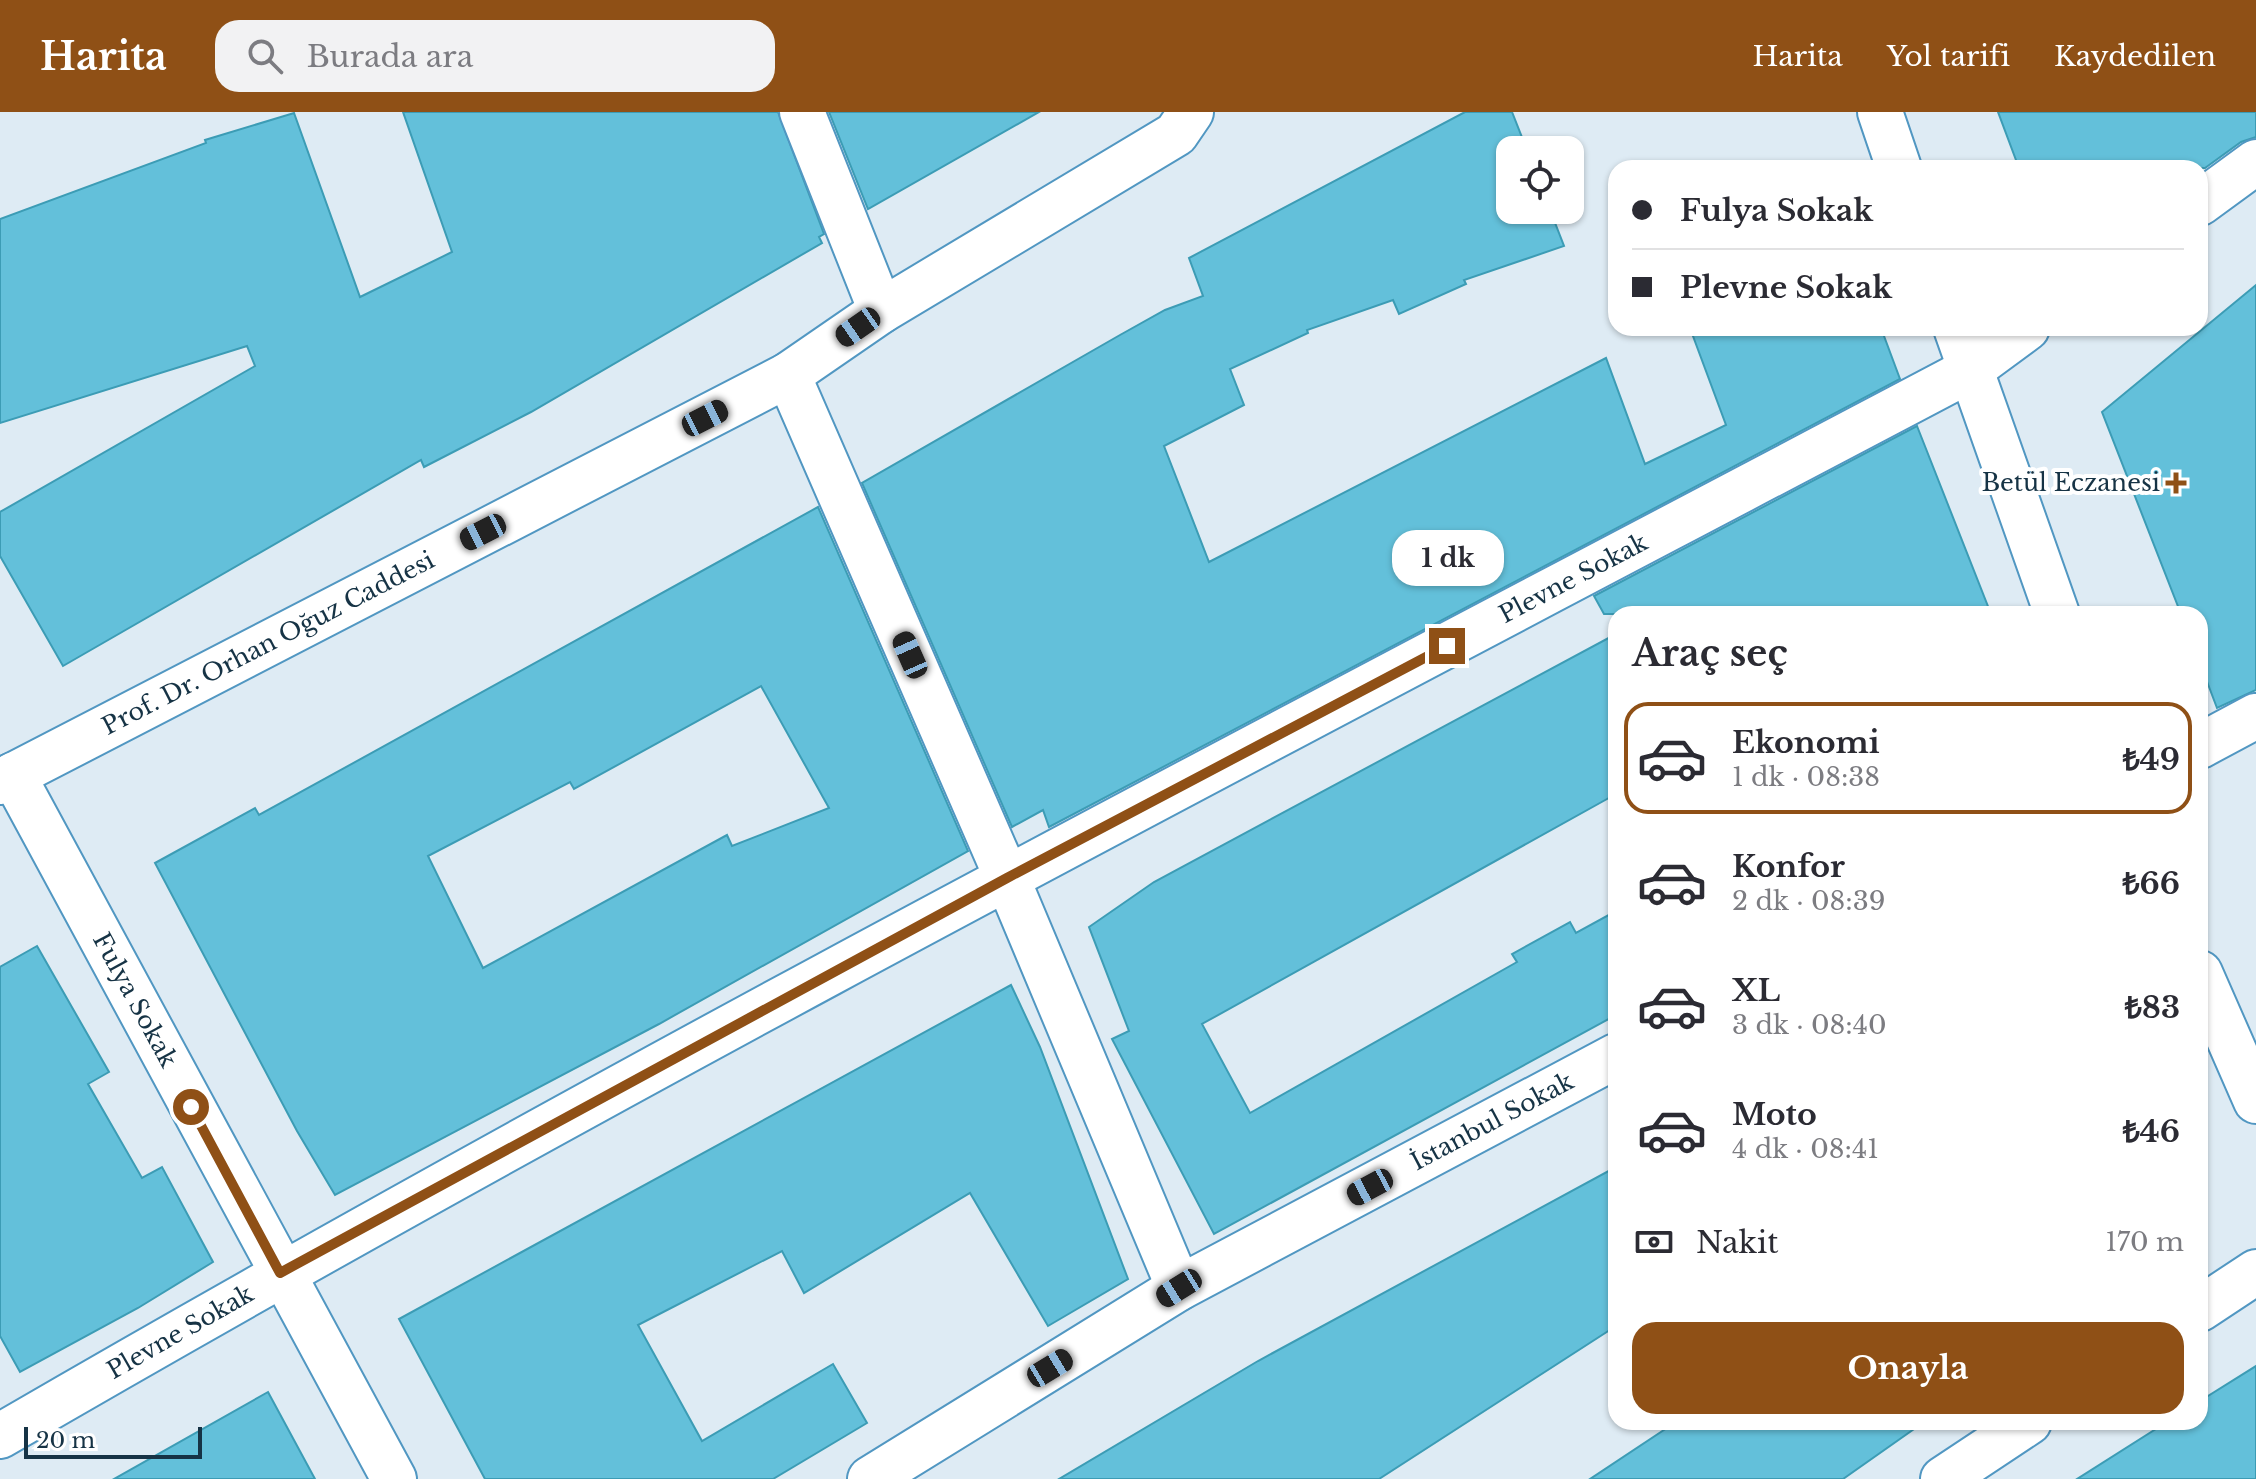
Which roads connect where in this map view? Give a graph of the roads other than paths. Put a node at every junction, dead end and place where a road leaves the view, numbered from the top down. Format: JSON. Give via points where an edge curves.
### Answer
{"nodes":[{"id":1,"x":802,"y":112,"type":"edge"},
{"id":2,"x":1191,"y":112,"type":"edge"},
{"id":3,"x":1880,"y":112,"type":"edge"},
{"id":4,"x":1896,"y":160,"type":"edge"},
{"id":5,"x":2256,"y":162,"type":"edge"},
{"id":6,"x":2208,"y":197,"type":"edge"},
{"id":7,"x":881,"y":311,"type":"junction"},
{"id":8,"x":1959,"y":336,"type":"edge"},
{"id":9,"x":2016,"y":336,"type":"edge"},
{"id":10,"x":1970,"y":370,"type":"junction"},
{"id":11,"x":788,"y":375,"type":"junction"},
{"id":12,"x":2054,"y":606,"type":"edge"},
{"id":13,"x":2256,"y":716,"type":"edge"},
{"id":14,"x":2208,"y":742,"type":"edge"},
{"id":15,"x":4,"y":768,"type":"edge"},
{"id":16,"x":1007,"y":878,"type":"junction"},
{"id":17,"x":2208,"y":991,"type":"edge"},
{"id":18,"x":1608,"y":1060,"type":"edge"},
{"id":19,"x":2256,"y":1101,"type":"edge"},
{"id":20,"x":2256,"y":1272,"type":"edge"},
{"id":21,"x":280,"y":1273,"type":"junction"},
{"id":22,"x":1179,"y":1288,"type":"junction"},
{"id":23,"x":2208,"y":1304,"type":"edge"},
{"id":24,"x":2017,"y":1430,"type":"edge"},
{"id":25,"x":0,"y":1436,"type":"edge"},
{"id":26,"x":394,"y":1479,"type":"edge"},
{"id":27,"x":870,"y":1479,"type":"edge"},
{"id":28,"x":1943,"y":1479,"type":"edge"}],
"edges":[{"from":1,"to":7,"type":"street"},
{"from":2,"to":7,"type":"street","name":"Prof. Dr. Orhan Oğuz Caddesi","via":[[1176,134]]},
{"from":3,"to":4,"type":"street"},
{"from":5,"to":6,"type":"street"},
{"from":7,"to":11,"type":"street","name":"Prof. Dr. Orhan Oğuz Caddesi"},
{"from":8,"to":10,"type":"street"},
{"from":9,"to":10,"type":"street","name":"Plevne Sokak"},
{"from":10,"to":12,"type":"street"},
{"from":10,"to":16,"type":"street","name":"Plevne Sokak"},
{"from":11,"to":15,"type":"street","name":"Prof. Dr. Orhan Oğuz Caddesi"},
{"from":11,"to":16,"type":"street"},
{"from":13,"to":14,"type":"street"},
{"from":15,"to":21,"type":"street","name":"Fulya Sokak"},
{"from":16,"to":21,"type":"street","name":"Plevne Sokak"},
{"from":16,"to":22,"type":"street"},
{"from":17,"to":19,"type":"street"},
{"from":18,"to":22,"type":"street","name":"İstanbul Sokak"},
{"from":20,"to":23,"type":"street"},
{"from":21,"to":25,"type":"street","name":"Plevne Sokak"},
{"from":21,"to":26,"type":"street","name":"Fulya Sokak"},
{"from":22,"to":27,"type":"street","name":"İstanbul Sokak"},
{"from":24,"to":28,"type":"street"}]}
